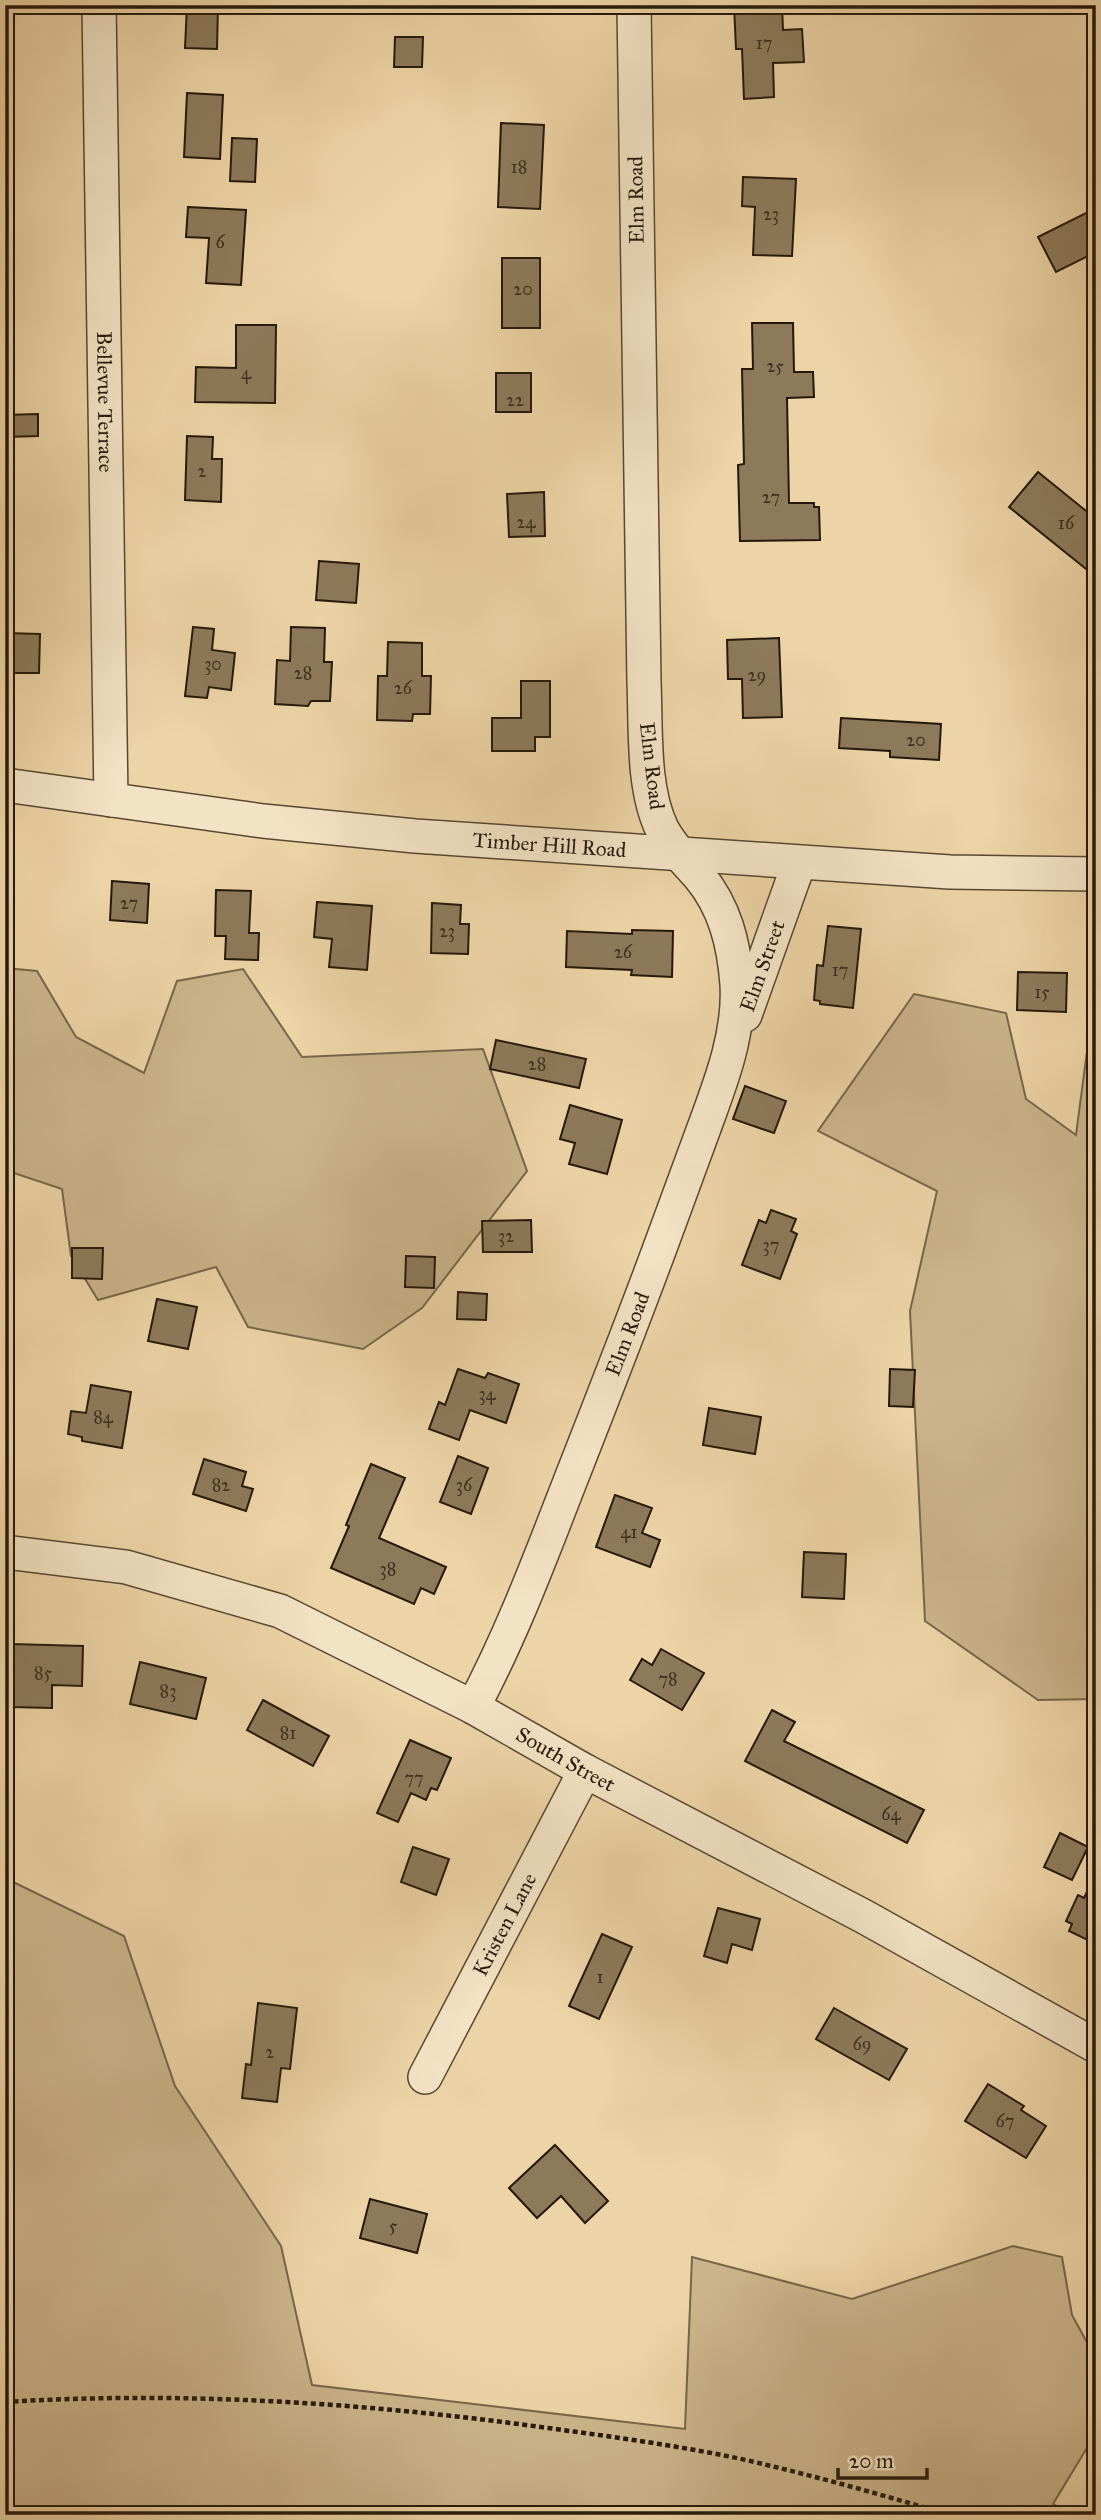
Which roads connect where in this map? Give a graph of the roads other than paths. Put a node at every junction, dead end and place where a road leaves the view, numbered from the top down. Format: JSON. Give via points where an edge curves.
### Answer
{"nodes":[{"id":1,"x":99,"y":5,"type":"edge"},
{"id":2,"x":634,"y":5,"type":"edge"},
{"id":3,"x":5,"y":785,"type":"edge"},
{"id":4,"x":111,"y":800,"type":"junction"},
{"id":5,"x":678,"y":855,"type":"junction"},
{"id":6,"x":799,"y":863,"type":"junction"},
{"id":7,"x":1096,"y":874,"type":"edge"},
{"id":8,"x":726,"y":1067,"type":"junction"},
{"id":9,"x":5,"y":1552,"type":"edge"},
{"id":10,"x":473,"y":1707,"type":"junction"},
{"id":11,"x":585,"y":1771,"type":"junction"},
{"id":12,"x":1096,"y":2046,"type":"edge"},
{"id":13,"x":425,"y":2077,"type":"dead end"}],
"edges":[{"from":1,"to":4,"type":"street","name":"Bellevue Terrace"},
{"from":2,"to":5,"type":"street","name":"Elm Road","via":[[643,682],[652,800]]},
{"from":3,"to":4,"type":"street","name":"Timber Hill Road"},
{"from":4,"to":5,"type":"street","name":"Timber Hill Road","via":[[415,836]]},
{"from":5,"to":6,"type":"street","name":"Timber Hill Road"},
{"from":5,"to":8,"type":"street","name":"Elm Road","via":[[716,898],[734,954],[736,1015]]},
{"from":6,"to":7,"type":"street","name":"Timber Hill Road"},
{"from":6,"to":8,"type":"street","name":"Elm Street"},
{"from":8,"to":10,"type":"street","name":"Elm Road","via":[[537,1568]]},
{"from":9,"to":10,"type":"street","name":"South Street","via":[[126,1567],[280,1611]]},
{"from":10,"to":11,"type":"street","name":"South Street"},
{"from":11,"to":12,"type":"street","name":"South Street","via":[[875,1923]]},
{"from":11,"to":13,"type":"street","name":"Kristen Lane"}]}
